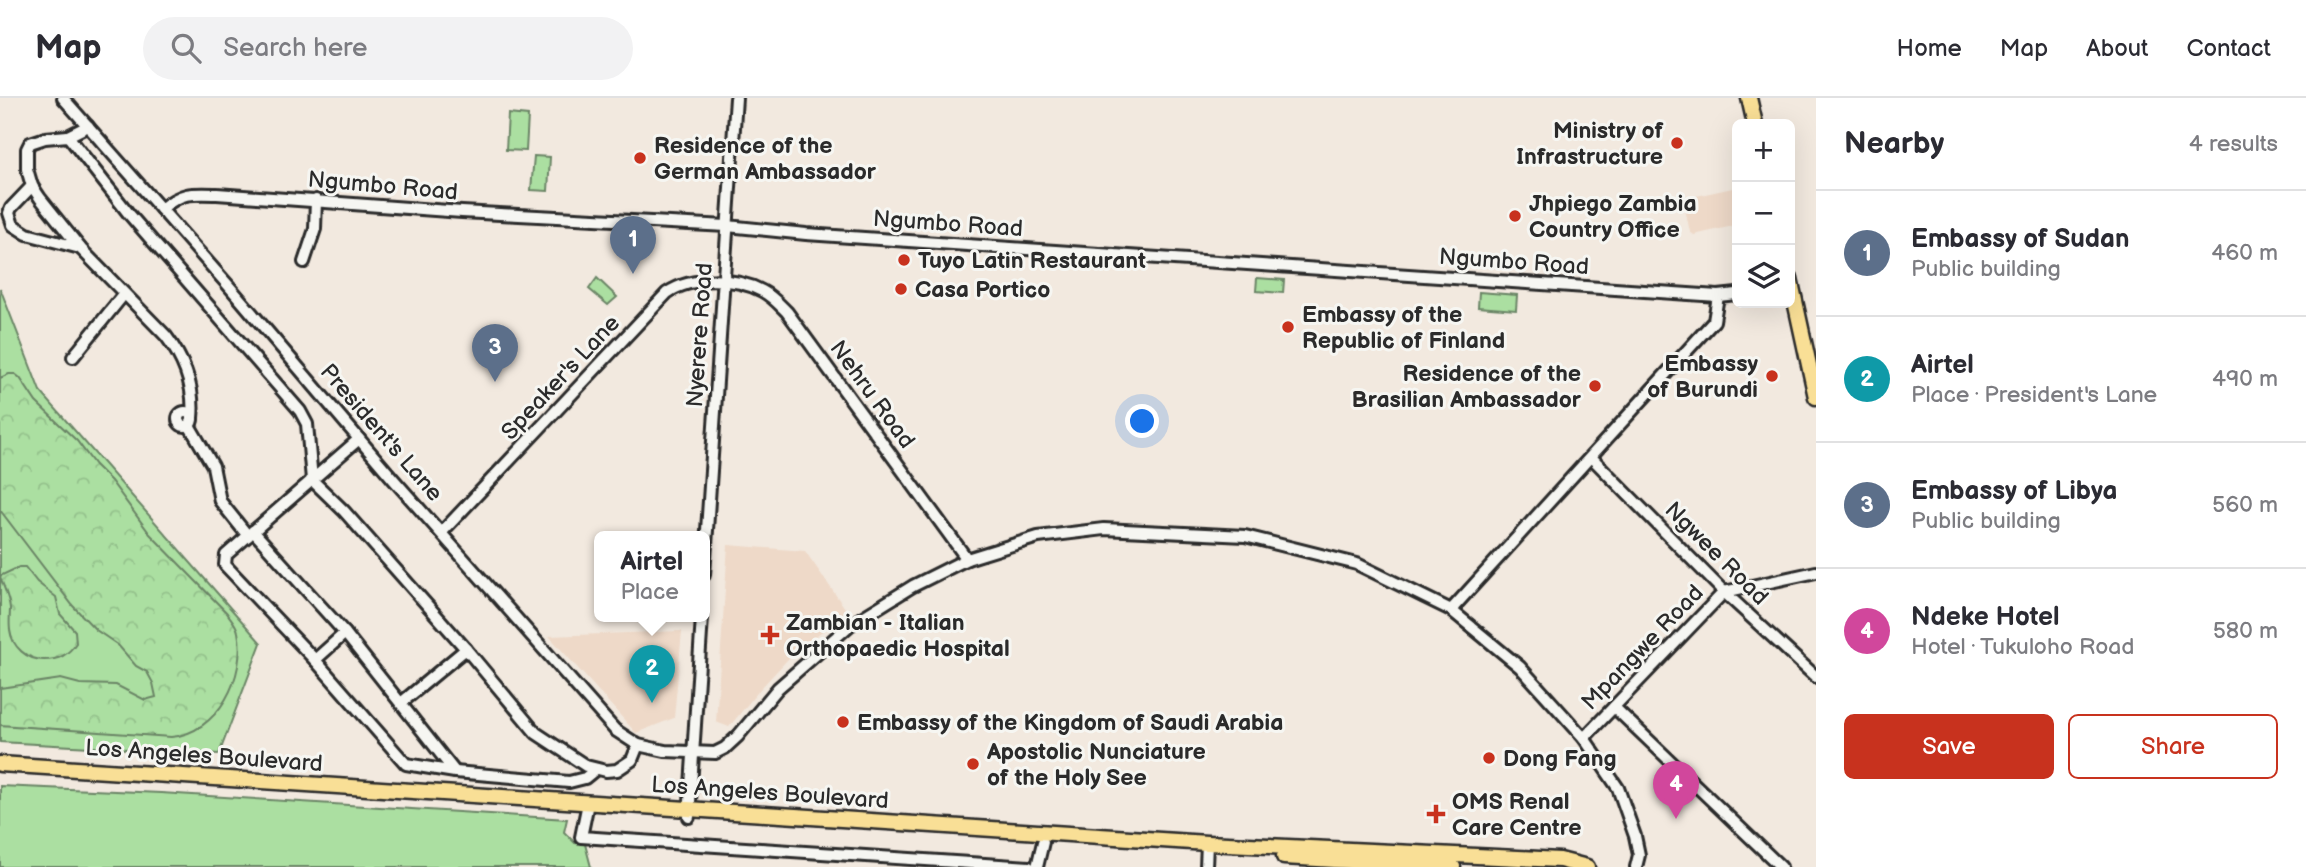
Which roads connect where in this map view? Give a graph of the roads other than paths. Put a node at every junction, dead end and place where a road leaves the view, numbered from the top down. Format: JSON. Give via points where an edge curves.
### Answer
{"nodes":[{"id":1,"x":63,"y":98,"type":"edge"},
{"id":2,"x":736,"y":98,"type":"edge"},
{"id":3,"x":88,"y":126,"type":"junction"},
{"id":4,"x":68,"y":136,"type":"junction"},
{"id":5,"x":32,"y":186,"type":"junction"},
{"id":6,"x":316,"y":200,"type":"junction"},
{"id":7,"x":161,"y":209,"type":"junction"},
{"id":8,"x":727,"y":226,"type":"junction"},
{"id":9,"x":82,"y":249,"type":"junction"},
{"id":10,"x":304,"y":262,"type":"dead end"},
{"id":11,"x":724,"y":282,"type":"junction"},
{"id":12,"x":124,"y":294,"type":"junction"},
{"id":13,"x":1732,"y":295,"type":"edge"},
{"id":14,"x":1718,"y":296,"type":"junction"},
{"id":15,"x":1795,"y":307,"type":"edge"},
{"id":16,"x":73,"y":357,"type":"dead end"},
{"id":17,"x":192,"y":390,"type":"junction"},
{"id":18,"x":1816,"y":397,"type":"edge"},
{"id":19,"x":191,"y":421,"type":"junction"},
{"id":20,"x":359,"y":439,"type":"junction"},
{"id":21,"x":1591,"y":457,"type":"junction"},
{"id":22,"x":312,"y":480,"type":"junction"},
{"id":23,"x":708,"y":531,"type":"edge"},
{"id":24,"x":442,"y":532,"type":"junction"},
{"id":25,"x":250,"y":534,"type":"junction"},
{"id":26,"x":967,"y":559,"type":"junction"},
{"id":27,"x":1816,"y":572,"type":"edge"},
{"id":28,"x":1724,"y":592,"type":"junction"},
{"id":29,"x":1451,"y":610,"type":"junction"},
{"id":30,"x":702,"y":622,"type":"edge"},
{"id":31,"x":345,"y":633,"type":"junction"},
{"id":32,"x":466,"y":649,"type":"junction"},
{"id":33,"x":315,"y":660,"type":"junction"},
{"id":34,"x":1816,"y":677,"type":"edge"},
{"id":35,"x":401,"y":703,"type":"junction"},
{"id":36,"x":1614,"y":707,"type":"junction"},
{"id":37,"x":1584,"y":738,"type":"junction"},
{"id":38,"x":638,"y":745,"type":"junction"},
{"id":39,"x":693,"y":753,"type":"junction"},
{"id":40,"x":0,"y":764,"type":"edge"},
{"id":41,"x":596,"y":769,"type":"junction"},
{"id":42,"x":0,"y":772,"type":"edge"},
{"id":43,"x":454,"y":772,"type":"junction"},
{"id":44,"x":587,"y":806,"type":"junction"},
{"id":45,"x":689,"y":813,"type":"junction"},
{"id":46,"x":1043,"y":842,"type":"junction"},
{"id":47,"x":1207,"y":854,"type":"edge"},
{"id":48,"x":1538,"y":860,"type":"junction"},
{"id":49,"x":1029,"y":867,"type":"edge"},
{"id":50,"x":1037,"y":867,"type":"edge"},
{"id":51,"x":1453,"y":867,"type":"edge"},
{"id":52,"x":1560,"y":867,"type":"edge"},
{"id":53,"x":1587,"y":867,"type":"edge"},
{"id":54,"x":1636,"y":867,"type":"edge"},
{"id":55,"x":1781,"y":867,"type":"edge"}],
"edges":[{"from":1,"to":3,"type":"street","name":"President's Lane"},
{"from":2,"to":8,"type":"street","name":"Nyerere Road"},
{"from":3,"to":4,"type":"street"},
{"from":3,"to":7,"type":"street","name":"President's Lane"},
{"from":4,"to":5,"type":"street","via":[[30,143],[26,158]]},
{"from":4,"to":22,"type":"street","via":[[300,411],[307,424]]},
{"from":5,"to":9,"type":"street"},
{"from":5,"to":9,"type":"street","via":[[11,208],[13,225],[27,234]]},
{"from":6,"to":7,"type":"street","name":"Ngumbo Road","via":[[195,193],[177,197]]},
{"from":6,"to":8,"type":"street","name":"Ngumbo Road"},
{"from":6,"to":10,"type":"street","via":[[315,229]]},
{"from":7,"to":20,"type":"street","name":"President's Lane"},
{"from":8,"to":11,"type":"street","name":"Nyerere Road"},
{"from":8,"to":14,"type":"street","name":"Ngumbo Road"},
{"from":9,"to":12,"type":"street"},
{"from":11,"to":23,"type":"street","name":"Nyerere Road"},
{"from":11,"to":24,"type":"street","name":"Speaker's Lane","via":[[689,282],[667,293]]},
{"from":11,"to":26,"type":"street","name":"Nehru Road","via":[[761,291],[787,312]]},
{"from":12,"to":16,"type":"street"},
{"from":12,"to":17,"type":"street","via":[[177,351]]},
{"from":13,"to":14,"type":"street","name":"Ngumbo Road"},
{"from":14,"to":21,"type":"street","via":[[1713,321]]},
{"from":15,"to":18,"type":"main road"},
{"from":17,"to":19,"type":"street"},
{"from":17,"to":19,"type":"street","via":[[177,419],[181,425]]},
{"from":19,"to":25,"type":"street","via":[[213,466],[220,501]]},
{"from":20,"to":22,"type":"street"},
{"from":20,"to":24,"type":"street","name":"President's Lane"},
{"from":21,"to":28,"type":"street","name":"Ngwee Road"},
{"from":21,"to":29,"type":"street"},
{"from":22,"to":25,"type":"street"},
{"from":22,"to":32,"type":"street"},
{"from":24,"to":38,"type":"street","name":"President's Lane","via":[[615,730]]},
{"from":25,"to":31,"type":"street"},
{"from":25,"to":33,"type":"street","via":[[226,555],[226,565]]},
{"from":26,"to":29,"type":"street","name":"President's Lane","via":[[1038,537],[1104,530],[1245,536],[1357,564]]},
{"from":26,"to":39,"type":"street","name":"President's Lane","via":[[850,625],[778,688],[725,748]]},
{"from":27,"to":28,"type":"street","name":"Mpangwe Road"},
{"from":28,"to":34,"type":"street","name":"Ngwee Road"},
{"from":28,"to":36,"type":"street","name":"Mpangwe Road"},
{"from":29,"to":37,"type":"street","name":"President's Lane","via":[[1520,667]]},
{"from":30,"to":39,"type":"street"},
{"from":31,"to":33,"type":"street"},
{"from":31,"to":35,"type":"street"},
{"from":32,"to":35,"type":"street"},
{"from":32,"to":41,"type":"street","via":[[536,733]]},
{"from":33,"to":43,"type":"street","via":[[406,764]]},
{"from":35,"to":43,"type":"street"},
{"from":36,"to":37,"type":"street","name":"Mpangwe Road"},
{"from":36,"to":55,"type":"street"},
{"from":37,"to":54,"type":"street","name":"President's Lane","via":[[1618,788],[1635,836]]},
{"from":38,"to":39,"type":"street","name":"President's Lane"},
{"from":38,"to":41,"type":"street","via":[[632,761],[617,770]]},
{"from":39,"to":45,"type":"street"},
{"from":40,"to":44,"type":"main road","name":"Los Angeles Boulevard"},
{"from":41,"to":43,"type":"street","via":[[569,782]]},
{"from":42,"to":44,"type":"main road","name":"Los Angeles Boulevard"},
{"from":44,"to":45,"type":"main road","name":"Los Angeles Boulevard"},
{"from":44,"to":49,"type":"street","via":[[582,837]]},
{"from":45,"to":46,"type":"main road","name":"Los Angeles Boulevard"},
{"from":45,"to":47,"type":"main road","name":"Los Angeles Boulevard"},
{"from":46,"to":47,"type":"main road","name":"Los Angeles Boulevard"},
{"from":46,"to":50,"type":"street"},
{"from":47,"to":48,"type":"main road","name":"Los Angeles Boulevard"},
{"from":47,"to":51,"type":"main road","name":"Los Angeles Boulevard"},
{"from":48,"to":52,"type":"main road","name":"Los Angeles Boulevard"},
{"from":48,"to":53,"type":"main road","name":"Los Angeles Boulevard"}]}
